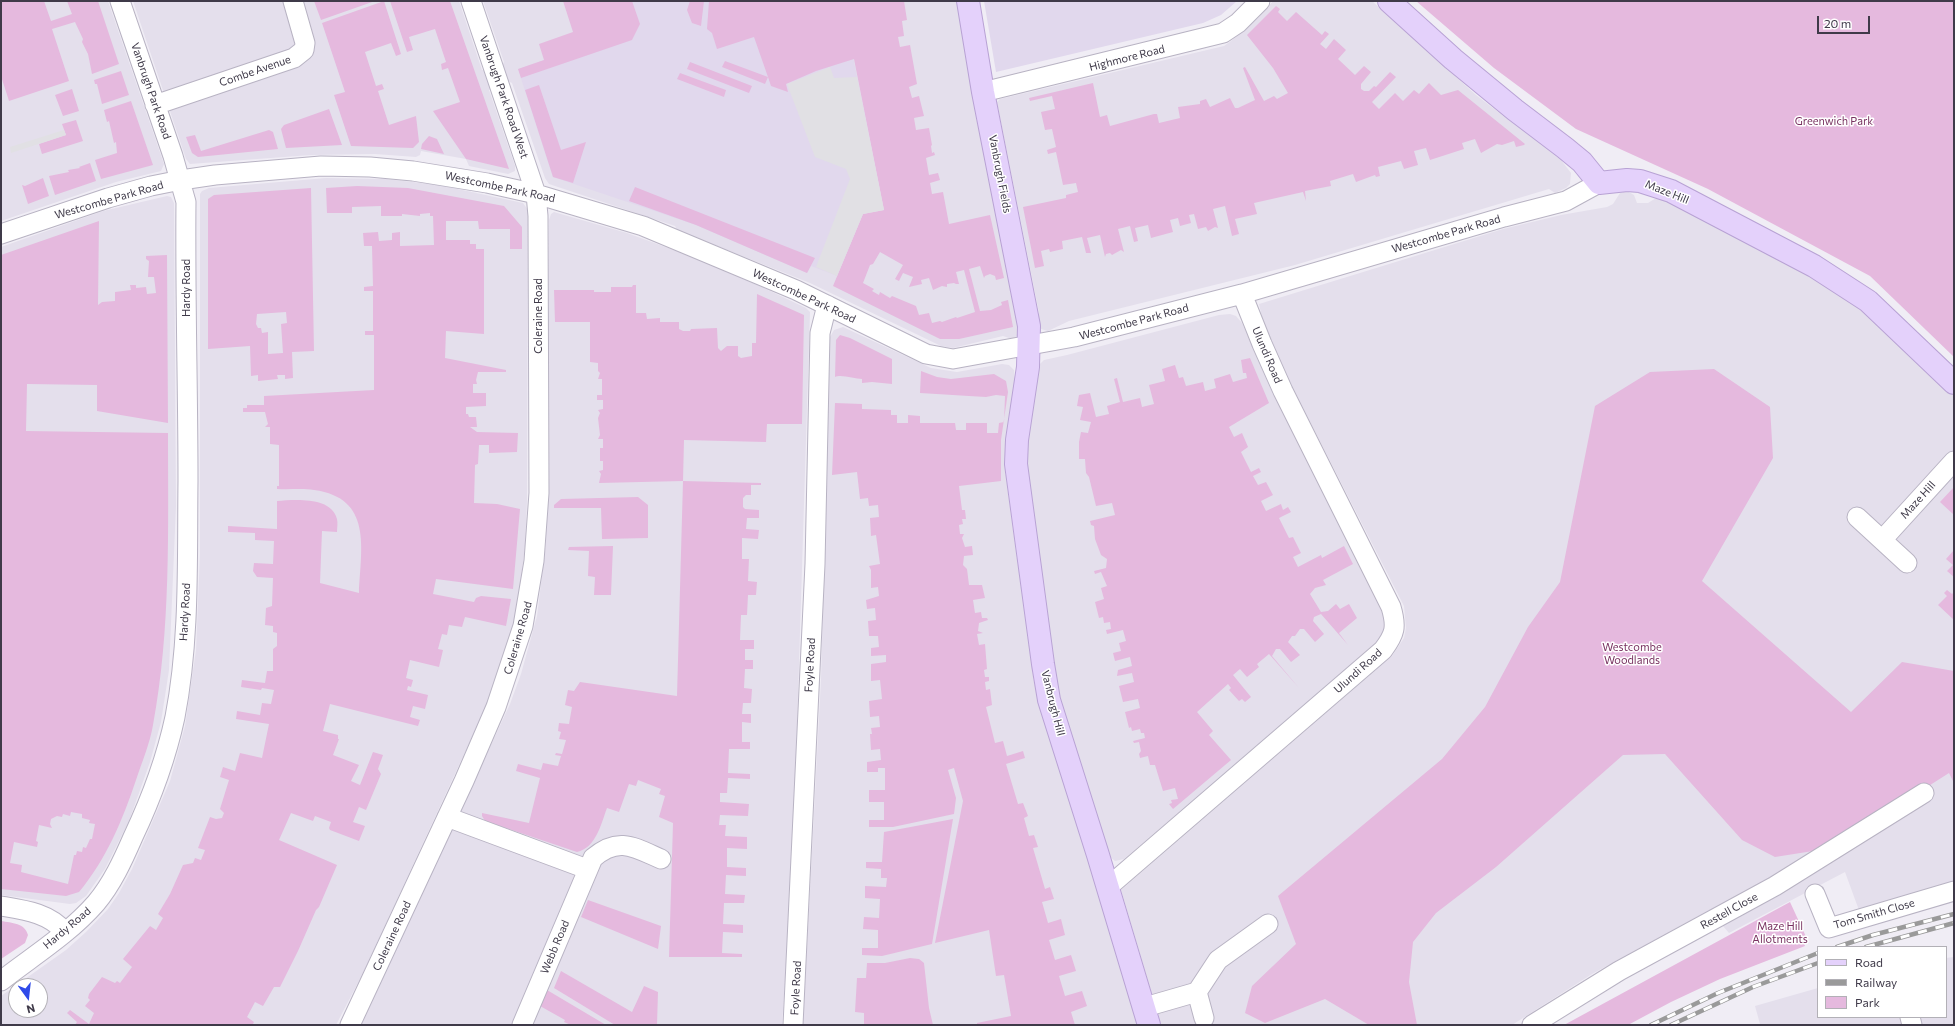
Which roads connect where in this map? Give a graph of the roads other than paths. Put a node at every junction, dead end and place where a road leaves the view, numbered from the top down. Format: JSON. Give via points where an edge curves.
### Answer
{"nodes":[{"id":1,"x":120,"y":1,"type":"edge"},
{"id":2,"x":293,"y":1,"type":"edge"},
{"id":3,"x":471,"y":1,"type":"edge"},
{"id":4,"x":968,"y":1,"type":"edge"},
{"id":5,"x":1260,"y":1,"type":"edge"},
{"id":6,"x":1389,"y":1,"type":"edge"},
{"id":7,"x":983,"y":92,"type":"junction"},
{"id":8,"x":155,"y":105,"type":"junction"},
{"id":9,"x":181,"y":180,"type":"junction"},
{"id":10,"x":1598,"y":183,"type":"junction"},
{"id":11,"x":536,"y":194,"type":"junction"},
{"id":12,"x":1,"y":234,"type":"edge"},
{"id":13,"x":1242,"y":294,"type":"junction"},
{"id":14,"x":827,"y":305,"type":"junction"},
{"id":15,"x":1028,"y":347,"type":"junction"},
{"id":16,"x":1954,"y":383,"type":"edge"},
{"id":17,"x":1954,"y":461,"type":"edge"},
{"id":18,"x":1857,"y":517,"type":"dead end"},
{"id":19,"x":1882,"y":540,"type":"junction"},
{"id":20,"x":1907,"y":563,"type":"dead end"},
{"id":21,"x":1924,"y":793,"type":"dead end"},
{"id":22,"x":447,"y":817,"type":"junction"},
{"id":23,"x":661,"y":859,"type":"dead end"},
{"id":24,"x":587,"y":869,"type":"junction"},
{"id":25,"x":1108,"y":887,"type":"junction"},
{"id":26,"x":1954,"y":891,"type":"edge"},
{"id":27,"x":1814,"y":894,"type":"dead end"},
{"id":28,"x":1,"y":906,"type":"edge"},
{"id":29,"x":1268,"y":924,"type":"dead end"},
{"id":30,"x":65,"y":932,"type":"junction"},
{"id":31,"x":1,"y":980,"type":"edge"},
{"id":32,"x":1197,"y":992,"type":"junction"},
{"id":33,"x":1147,"y":1016,"type":"edge"},
{"id":34,"x":1204,"y":1018,"type":"dead end"},
{"id":35,"x":350,"y":1025,"type":"edge"},
{"id":36,"x":522,"y":1025,"type":"edge"},
{"id":37,"x":793,"y":1025,"type":"edge"},
{"id":38,"x":1532,"y":1025,"type":"edge"}],
"edges":[{"from":1,"to":8,"type":"street","name":"Vanbrugh Park Road"},
{"from":2,"to":8,"type":"street","name":"Combe Avenue","via":[[305,43],[300,55]]},
{"from":3,"to":11,"type":"street","name":"Vanbrugh Park Road West"},
{"from":4,"to":7,"type":"street","name":"Vanbrugh Fields"},
{"from":5,"to":7,"type":"street","name":"Highmore Road","via":[[1238,23],[1223,33]]},
{"from":6,"to":10,"type":"street","via":[[1478,79],[1571,152]]},
{"from":7,"to":15,"type":"street","name":"Vanbrugh Fields","via":[[1029,326]]},
{"from":8,"to":9,"type":"street","name":"Vanbrugh Park Road"},
{"from":9,"to":11,"type":"street","name":"Westcombe Park Road","via":[[300,168],[370,167],[453,177]]},
{"from":9,"to":12,"type":"street","name":"Westcombe Park Road","via":[[108,198]]},
{"from":9,"to":30,"type":"street","name":"Hardy Road","via":[[186,202],[188,556],[180,687],[162,764],[147,807],[126,852],[110,884],[97,902]]},
{"from":10,"to":13,"type":"street","name":"Westcombe Park Road","via":[[1566,201]]},
{"from":10,"to":16,"type":"street","name":"Maze Hill","via":[[1640,181],[1672,191],[1814,266],[1868,301]]},
{"from":11,"to":14,"type":"street","name":"Westcombe Park Road","via":[[643,226]]},
{"from":11,"to":22,"type":"street","name":"Coleraine Road","via":[[539,493],[529,597],[517,650],[496,707]]},
{"from":13,"to":15,"type":"street","name":"Westcombe Park Road"},
{"from":13,"to":25,"type":"street","name":"Ulundi Road","via":[[1283,391],[1391,607],[1395,622],[1393,637],[1383,650]]},
{"from":14,"to":15,"type":"street","name":"Westcombe Park Road","via":[[926,354],[941,358],[968,358]]},
{"from":14,"to":37,"type":"street","name":"Foyle Road","via":[[820,333],[815,564]]},
{"from":15,"to":25,"type":"street","name":"Vanbrugh Hill","via":[[1016,464],[1043,664],[1049,700]]},
{"from":17,"to":19,"type":"street","name":"Maze Hill"},
{"from":18,"to":19,"type":"street"},
{"from":19,"to":20,"type":"street"},
{"from":21,"to":38,"type":"street","name":"Restell Close","via":[[1775,886],[1619,971]]},
{"from":22,"to":24,"type":"street"},
{"from":22,"to":35,"type":"street","name":"Coleraine Road"},
{"from":23,"to":24,"type":"street","name":"Webb Road","via":[[620,844],[602,850],[593,858]]},
{"from":24,"to":36,"type":"street","name":"Webb Road"},
{"from":25,"to":33,"type":"street","name":"Vanbrugh Hill"},
{"from":26,"to":27,"type":"street","name":"Tom Smith Close","via":[[1829,928]]},
{"from":28,"to":30,"type":"street","via":[[41,916],[57,923]]},
{"from":29,"to":32,"type":"street","via":[[1218,960]]},
{"from":30,"to":31,"type":"street","name":"Hardy Road"},
{"from":32,"to":33,"type":"street"},
{"from":32,"to":34,"type":"street"}]}
